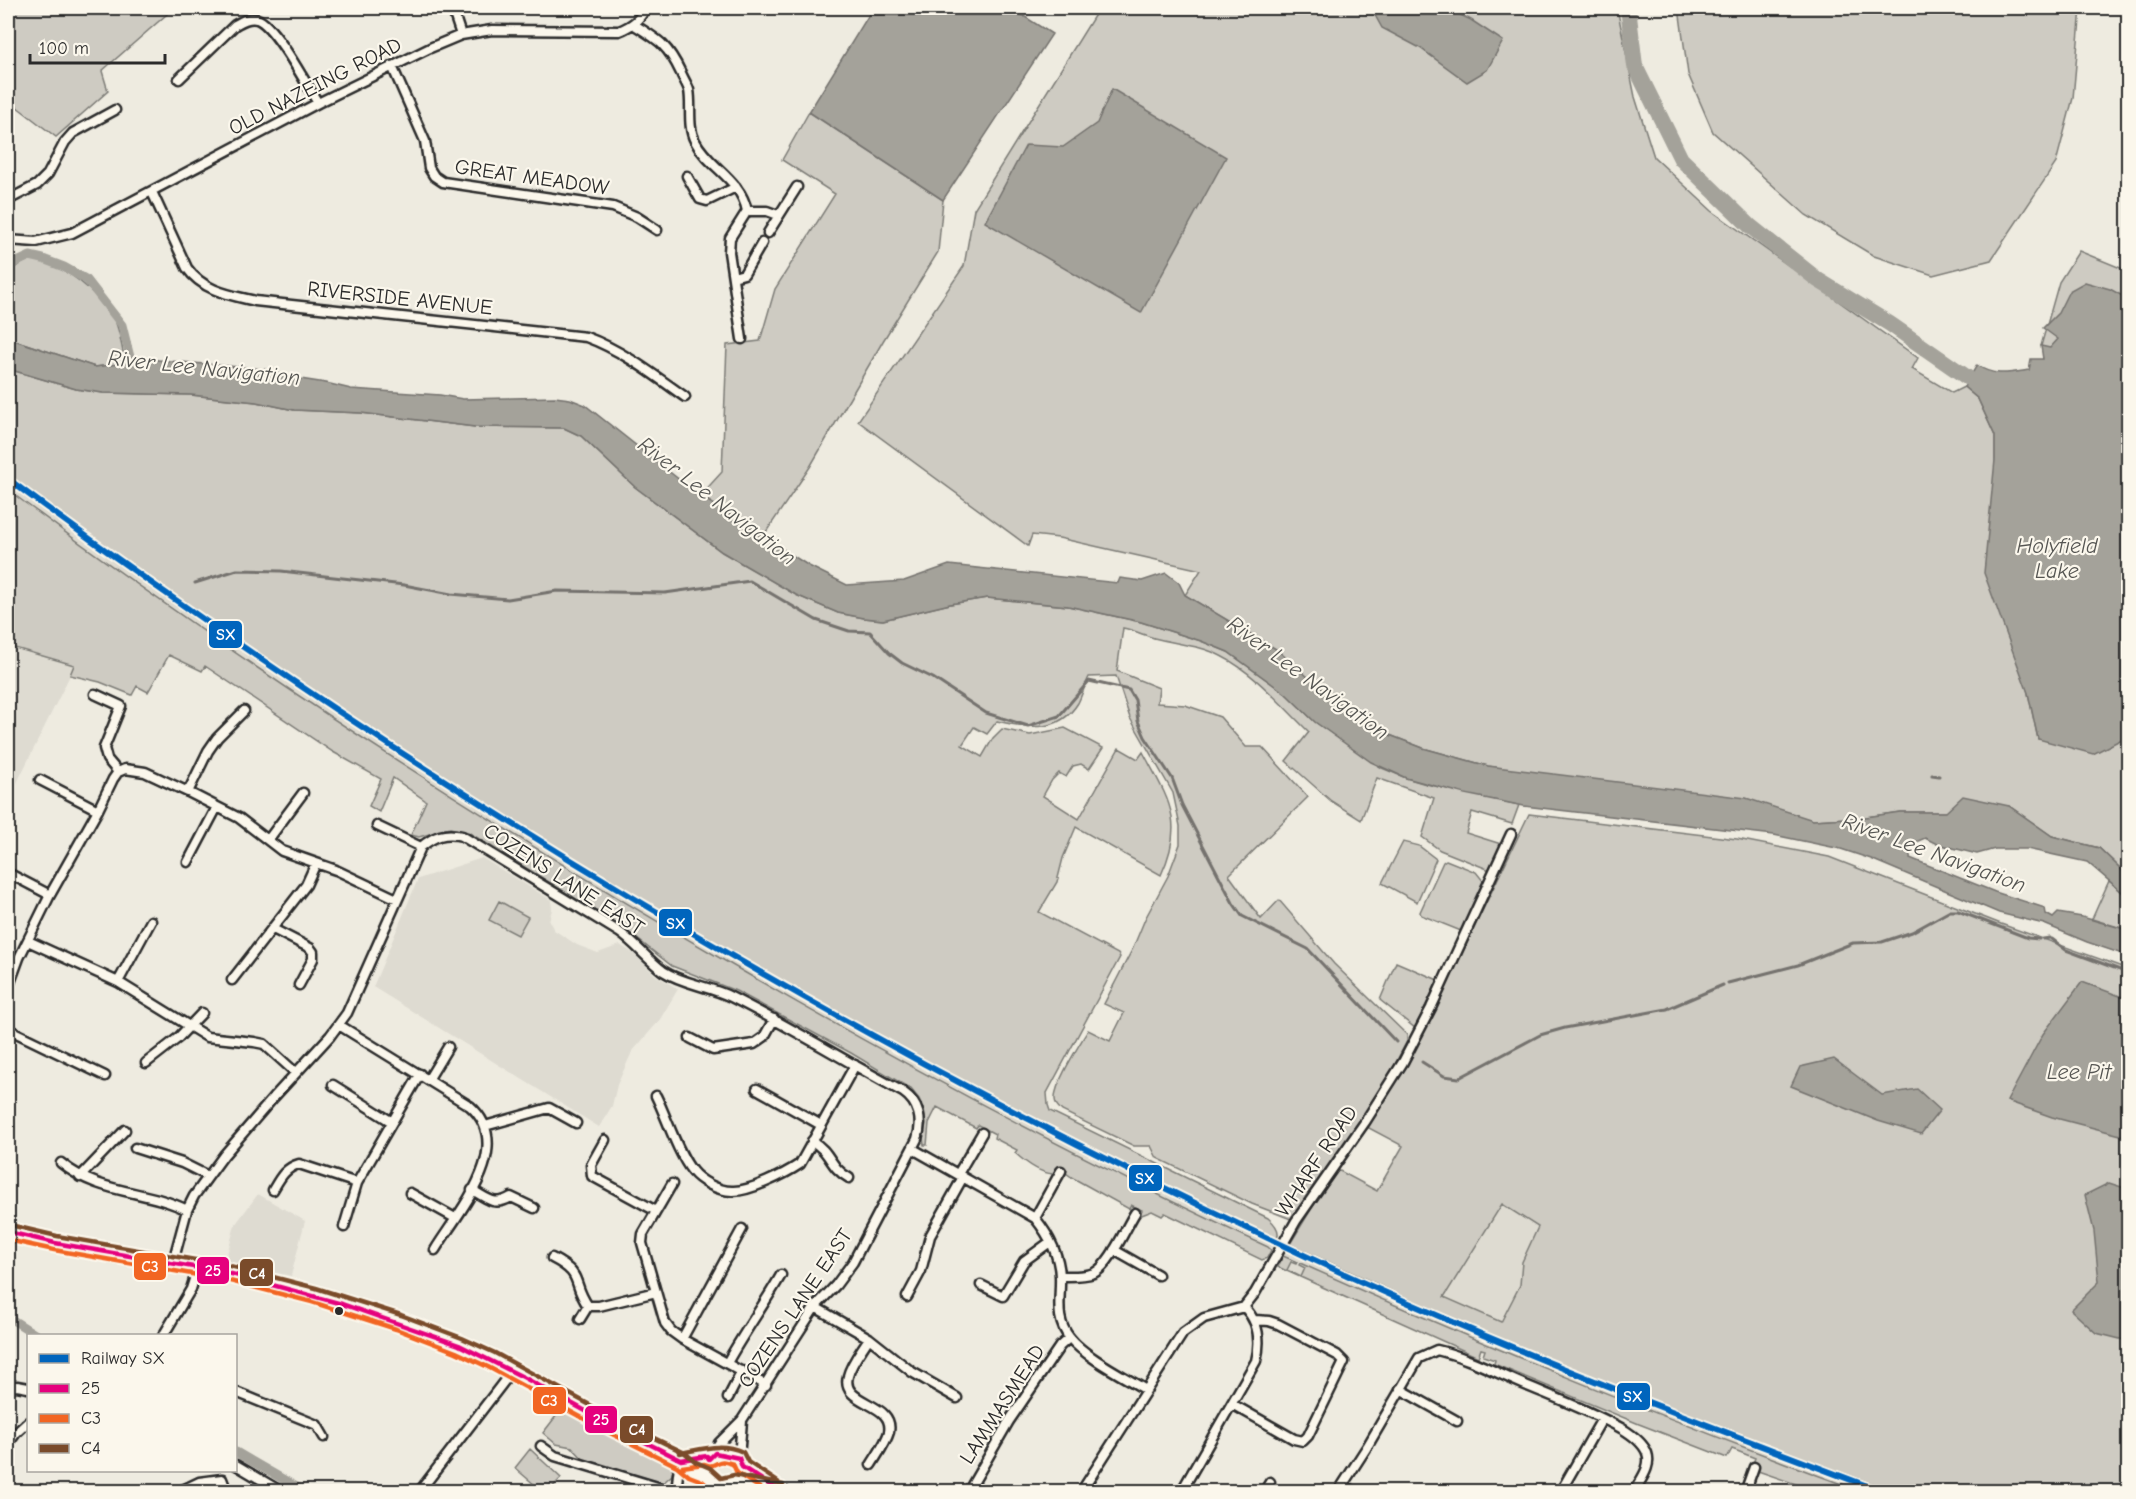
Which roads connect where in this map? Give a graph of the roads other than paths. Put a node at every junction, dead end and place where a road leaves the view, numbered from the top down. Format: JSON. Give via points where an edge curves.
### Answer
{"nodes":[{"id":1,"x":452,"y":8,"type":"edge"},
{"id":2,"x":646,"y":8,"type":"edge"},
{"id":3,"x":633,"y":24,"type":"junction"},
{"id":4,"x":461,"y":35,"type":"junction"},
{"id":5,"x":392,"y":66,"type":"junction"},
{"id":6,"x":179,"y":79,"type":"dead end"},
{"id":7,"x":318,"y":103,"type":"junction"},
{"id":8,"x":115,"y":110,"type":"dead end"},
{"id":9,"x":687,"y":176,"type":"dead end"},
{"id":10,"x":736,"y":187,"type":"junction"},
{"id":11,"x":797,"y":187,"type":"dead end"},
{"id":12,"x":152,"y":192,"type":"junction"},
{"id":13,"x":8,"y":200,"type":"edge"},
{"id":14,"x":747,"y":211,"type":"junction"},
{"id":15,"x":778,"y":215,"type":"junction"},
{"id":16,"x":657,"y":230,"type":"dead end"},
{"id":17,"x":768,"y":232,"type":"dead end"},
{"id":18,"x":8,"y":240,"type":"edge"},
{"id":19,"x":762,"y":243,"type":"dead end"},
{"id":20,"x":733,"y":277,"type":"junction"},
{"id":21,"x":742,"y":339,"type":"dead end"},
{"id":22,"x":685,"y":397,"type":"dead end"},
{"id":23,"x":95,"y":694,"type":"dead end"},
{"id":24,"x":244,"y":711,"type":"dead end"},
{"id":25,"x":118,"y":772,"type":"junction"},
{"id":26,"x":40,"y":780,"type":"dead end"},
{"id":27,"x":188,"y":792,"type":"junction"},
{"id":28,"x":303,"y":793,"type":"dead end"},
{"id":29,"x":217,"y":807,"type":"junction"},
{"id":30,"x":98,"y":810,"type":"junction"},
{"id":31,"x":378,"y":826,"type":"dead end"},
{"id":32,"x":1511,"y":834,"type":"dead end"},
{"id":33,"x":268,"y":840,"type":"junction"},
{"id":34,"x":421,"y":847,"type":"junction"},
{"id":35,"x":188,"y":862,"type":"dead end"},
{"id":36,"x":316,"y":863,"type":"junction"},
{"id":37,"x":8,"y":873,"type":"edge"},
{"id":38,"x":50,"y":895,"type":"junction"},
{"id":39,"x":397,"y":899,"type":"junction"},
{"id":40,"x":151,"y":921,"type":"dead end"},
{"id":41,"x":273,"y":929,"type":"junction"},
{"id":42,"x":28,"y":941,"type":"junction"},
{"id":43,"x":232,"y":981,"type":"dead end"},
{"id":44,"x":118,"y":982,"type":"junction"},
{"id":45,"x":8,"y":983,"type":"edge"},
{"id":46,"x":299,"y":985,"type":"dead end"},
{"id":47,"x":202,"y":1012,"type":"dead end"},
{"id":48,"x":774,"y":1019,"type":"junction"},
{"id":49,"x":339,"y":1025,"type":"junction"},
{"id":50,"x":188,"y":1026,"type":"junction"},
{"id":51,"x":8,"y":1029,"type":"edge"},
{"id":52,"x":690,"y":1038,"type":"dead end"},
{"id":53,"x":448,"y":1047,"type":"dead end"},
{"id":54,"x":146,"y":1063,"type":"dead end"},
{"id":55,"x":855,"y":1065,"type":"junction"},
{"id":56,"x":296,"y":1073,"type":"junction"},
{"id":57,"x":420,"y":1074,"type":"junction"},
{"id":58,"x":105,"y":1076,"type":"dead end"},
{"id":59,"x":428,"y":1080,"type":"junction"},
{"id":60,"x":333,"y":1085,"type":"dead end"},
{"id":61,"x":758,"y":1089,"type":"dead end"},
{"id":62,"x":656,"y":1096,"type":"dead end"},
{"id":63,"x":392,"y":1122,"type":"junction"},
{"id":64,"x":576,"y":1123,"type":"dead end"},
{"id":65,"x":821,"y":1125,"type":"junction"},
{"id":66,"x":485,"y":1126,"type":"junction"},
{"id":67,"x":125,"y":1130,"type":"dead end"},
{"id":68,"x":982,"y":1133,"type":"dead end"},
{"id":69,"x":605,"y":1140,"type":"dead end"},
{"id":70,"x":812,"y":1141,"type":"junction"},
{"id":71,"x":135,"y":1148,"type":"dead end"},
{"id":72,"x":913,"y":1149,"type":"junction"},
{"id":73,"x":62,"y":1163,"type":"dead end"},
{"id":74,"x":1061,"y":1171,"type":"dead end"},
{"id":75,"x":208,"y":1176,"type":"junction"},
{"id":76,"x":961,"y":1176,"type":"junction"},
{"id":77,"x":80,"y":1177,"type":"junction"},
{"id":78,"x":849,"y":1178,"type":"dead end"},
{"id":79,"x":357,"y":1183,"type":"junction"},
{"id":80,"x":672,"y":1184,"type":"dead end"},
{"id":81,"x":273,"y":1190,"type":"dead end"},
{"id":82,"x":472,"y":1190,"type":"junction"},
{"id":83,"x":410,"y":1193,"type":"dead end"},
{"id":84,"x":534,"y":1209,"type":"dead end"},
{"id":85,"x":187,"y":1210,"type":"junction"},
{"id":86,"x":656,"y":1211,"type":"junction"},
{"id":87,"x":1135,"y":1213,"type":"dead end"},
{"id":88,"x":455,"y":1218,"type":"junction"},
{"id":89,"x":1035,"y":1218,"type":"junction"},
{"id":90,"x":345,"y":1227,"type":"dead end"},
{"id":91,"x":742,"y":1229,"type":"dead end"},
{"id":92,"x":8,"y":1232,"type":"edge"},
{"id":93,"x":1050,"y":1242,"type":"junction"},
{"id":94,"x":1114,"y":1250,"type":"junction"},
{"id":95,"x":435,"y":1251,"type":"dead end"},
{"id":96,"x":552,"y":1258,"type":"dead end"},
{"id":97,"x":172,"y":1262,"type":"junction"},
{"id":98,"x":198,"y":1267,"type":"junction"},
{"id":99,"x":781,"y":1275,"type":"dead end"},
{"id":100,"x":1158,"y":1275,"type":"dead end"},
{"id":101,"x":1060,"y":1276,"type":"junction"},
{"id":102,"x":981,"y":1285,"type":"dead end"},
{"id":103,"x":656,"y":1292,"type":"junction"},
{"id":104,"x":907,"y":1297,"type":"dead end"},
{"id":105,"x":588,"y":1306,"type":"junction"},
{"id":106,"x":815,"y":1307,"type":"junction"},
{"id":107,"x":1244,"y":1307,"type":"junction"},
{"id":108,"x":580,"y":1319,"type":"dead end"},
{"id":109,"x":1255,"y":1320,"type":"junction"},
{"id":110,"x":164,"y":1334,"type":"edge"},
{"id":111,"x":682,"y":1338,"type":"junction"},
{"id":112,"x":868,"y":1338,"type":"junction"},
{"id":113,"x":1069,"y":1338,"type":"junction"},
{"id":114,"x":727,"y":1363,"type":"junction"},
{"id":115,"x":512,"y":1371,"type":"junction"},
{"id":116,"x":742,"y":1371,"type":"junction"},
{"id":117,"x":766,"y":1385,"type":"junction"},
{"id":118,"x":8,"y":1387,"type":"edge"},
{"id":119,"x":27,"y":1388,"type":"edge"},
{"id":120,"x":1400,"y":1389,"type":"junction"},
{"id":121,"x":1146,"y":1390,"type":"junction"},
{"id":122,"x":237,"y":1392,"type":"edge"},
{"id":123,"x":728,"y":1398,"type":"dead end"},
{"id":124,"x":957,"y":1398,"type":"dead end"},
{"id":125,"x":1232,"y":1404,"type":"junction"},
{"id":126,"x":1602,"y":1419,"type":"junction"},
{"id":127,"x":742,"y":1420,"type":"junction"},
{"id":128,"x":1457,"y":1421,"type":"dead end"},
{"id":129,"x":27,"y":1423,"type":"edge"},
{"id":130,"x":324,"y":1437,"type":"dead end"},
{"id":131,"x":8,"y":1444,"type":"edge"},
{"id":132,"x":541,"y":1446,"type":"dead end"},
{"id":133,"x":712,"y":1456,"type":"junction"},
{"id":134,"x":681,"y":1460,"type":"junction"},
{"id":135,"x":741,"y":1462,"type":"junction"},
{"id":136,"x":871,"y":1465,"type":"dead end"},
{"id":137,"x":237,"y":1467,"type":"edge"},
{"id":138,"x":1754,"y":1467,"type":"dead end"},
{"id":139,"x":692,"y":1469,"type":"junction"},
{"id":140,"x":224,"y":1474,"type":"edge"},
{"id":141,"x":706,"y":1474,"type":"junction"},
{"id":142,"x":678,"y":1481,"type":"junction"},
{"id":143,"x":733,"y":1482,"type":"junction"},
{"id":144,"x":1270,"y":1482,"type":"dead end"},
{"id":145,"x":1340,"y":1488,"type":"edge"},
{"id":146,"x":1562,"y":1489,"type":"dead end"},
{"id":147,"x":778,"y":1490,"type":"edge"},
{"id":148,"x":178,"y":1491,"type":"edge"},
{"id":149,"x":227,"y":1491,"type":"edge"},
{"id":150,"x":282,"y":1491,"type":"edge"},
{"id":151,"x":419,"y":1491,"type":"edge"},
{"id":152,"x":675,"y":1491,"type":"edge"},
{"id":153,"x":968,"y":1491,"type":"edge"},
{"id":154,"x":1081,"y":1491,"type":"edge"},
{"id":155,"x":1181,"y":1491,"type":"edge"},
{"id":156,"x":1264,"y":1491,"type":"edge"},
{"id":157,"x":1355,"y":1491,"type":"edge"},
{"id":158,"x":1634,"y":1491,"type":"edge"},
{"id":159,"x":1745,"y":1491,"type":"edge"}],
"edges":[{"from":1,"to":4,"type":"street"},
{"from":2,"to":3,"type":"street"},
{"from":3,"to":4,"type":"street","name":"OLD NAZEING ROAD","via":[[619,31],[604,32],[492,30]]},
{"from":3,"to":10,"type":"street","via":[[659,39],[672,55],[689,90],[694,140]]},
{"from":4,"to":5,"type":"street","name":"OLD NAZEING ROAD"},
{"from":5,"to":7,"type":"street","name":"OLD NAZEING ROAD"},
{"from":5,"to":16,"type":"street","name":"GREAT MEADOW","via":[[425,141],[429,168],[443,182],[613,207]]},
{"from":6,"to":7,"type":"street","via":[[235,25],[256,19],[265,24],[287,53]]},
{"from":7,"to":12,"type":"street","name":"OLD NAZEING ROAD"},
{"from":8,"to":13,"type":"street","via":[[73,133],[48,174],[37,185]]},
{"from":9,"to":10,"type":"street","via":[[700,200]]},
{"from":10,"to":14,"type":"street"},
{"from":11,"to":15,"type":"street"},
{"from":12,"to":18,"type":"street","name":"OLD NAZEING ROAD","via":[[72,233],[36,242]]},
{"from":12,"to":22,"type":"street","name":"RIVERSIDE AVENUE","via":[[187,268],[194,278],[220,292],[255,301],[586,337],[616,351]]},
{"from":14,"to":15,"type":"street"},
{"from":14,"to":20,"type":"street","via":[[730,238]]},
{"from":15,"to":17,"type":"street"},
{"from":19,"to":20,"type":"street","via":[[744,274]]},
{"from":20,"to":21,"type":"street"},
{"from":23,"to":25,"type":"street","via":[[121,706],[104,748]]},
{"from":24,"to":27,"type":"street","via":[[208,751]]},
{"from":25,"to":27,"type":"street","via":[[129,768],[144,772]]},
{"from":25,"to":30,"type":"street"},
{"from":26,"to":30,"type":"street"},
{"from":27,"to":29,"type":"street"},
{"from":28,"to":33,"type":"street"},
{"from":29,"to":33,"type":"street"},
{"from":29,"to":35,"type":"street"},
{"from":30,"to":38,"type":"street"},
{"from":31,"to":34,"type":"street"},
{"from":32,"to":107,"type":"street","name":"WHARF ROAD","via":[[1403,1062],[1296,1221]]},
{"from":33,"to":36,"type":"street","via":[[289,854]]},
{"from":34,"to":39,"type":"street"},
{"from":34,"to":48,"type":"street","name":"COZENS LANE EAST","via":[[444,835],[466,838],[618,932],[675,978],[705,986]]},
{"from":36,"to":39,"type":"street"},
{"from":36,"to":41,"type":"street","via":[[306,885]]},
{"from":37,"to":38,"type":"street"},
{"from":38,"to":42,"type":"street"},
{"from":39,"to":49,"type":"street","via":[[358,992]]},
{"from":40,"to":44,"type":"street"},
{"from":41,"to":43,"type":"street"},
{"from":41,"to":46,"type":"street","via":[[313,952]]},
{"from":42,"to":44,"type":"street"},
{"from":42,"to":45,"type":"street"},
{"from":44,"to":50,"type":"street"},
{"from":47,"to":50,"type":"street"},
{"from":48,"to":52,"type":"street","via":[[764,1037],[754,1044],[713,1050]]},
{"from":48,"to":55,"type":"street","name":"COZENS LANE EAST"},
{"from":49,"to":56,"type":"street"},
{"from":49,"to":57,"type":"street"},
{"from":50,"to":54,"type":"street"},
{"from":50,"to":56,"type":"street","via":[[212,1039],[264,1044]]},
{"from":51,"to":58,"type":"street"},
{"from":53,"to":59,"type":"street"},
{"from":55,"to":65,"type":"street"},
{"from":55,"to":72,"type":"street","name":"COZENS LANE EAST","via":[[911,1098],[921,1122]]},
{"from":56,"to":75,"type":"street"},
{"from":57,"to":59,"type":"street"},
{"from":57,"to":63,"type":"street"},
{"from":59,"to":66,"type":"street","via":[[470,1106]]},
{"from":60,"to":63,"type":"street"},
{"from":61,"to":65,"type":"street"},
{"from":62,"to":70,"type":"street","via":[[690,1169],[721,1189],[743,1190],[789,1171],[800,1164]]},
{"from":63,"to":79,"type":"street"},
{"from":64,"to":66,"type":"street","via":[[549,1108]]},
{"from":65,"to":70,"type":"street"},
{"from":66,"to":82,"type":"street","via":[[488,1152]]},
{"from":67,"to":77,"type":"street"},
{"from":68,"to":76,"type":"street"},
{"from":69,"to":86,"type":"street","via":[[591,1166],[592,1176]]},
{"from":70,"to":78,"type":"street"},
{"from":71,"to":75,"type":"street"},
{"from":72,"to":76,"type":"street","name":"LAMMASMEAD"},
{"from":72,"to":106,"type":"street","name":"COZENS LANE EAST","via":[[853,1262]]},
{"from":73,"to":77,"type":"street"},
{"from":74,"to":89,"type":"street"},
{"from":75,"to":85,"type":"street"},
{"from":76,"to":89,"type":"street","name":"LAMMASMEAD"},
{"from":76,"to":104,"type":"street","via":[[930,1236],[921,1271]]},
{"from":77,"to":85,"type":"street"},
{"from":79,"to":81,"type":"street","via":[[299,1164],[284,1173]]},
{"from":79,"to":90,"type":"street"},
{"from":80,"to":86,"type":"street"},
{"from":82,"to":84,"type":"street","via":[[495,1203],[512,1197]]},
{"from":82,"to":88,"type":"street"},
{"from":83,"to":88,"type":"street"},
{"from":85,"to":97,"type":"street"},
{"from":86,"to":103,"type":"street","via":[[642,1243]]},
{"from":87,"to":94,"type":"street"},
{"from":88,"to":95,"type":"street"},
{"from":89,"to":93,"type":"street","name":"LAMMASMEAD"},
{"from":91,"to":111,"type":"street"},
{"from":92,"to":97,"type":"main road","via":[[51,1243]]},
{"from":93,"to":101,"type":"street","name":"LAMMASMEAD","via":[[1058,1258]]},
{"from":93,"to":102,"type":"street","via":[[1024,1261],[1003,1296]]},
{"from":94,"to":100,"type":"street"},
{"from":94,"to":101,"type":"street","via":[[1095,1272]]},
{"from":96,"to":105,"type":"street","via":[[574,1274]]},
{"from":97,"to":98,"type":"main road"},
{"from":98,"to":110,"type":"street","via":[[191,1289]]},
{"from":98,"to":115,"type":"main road","via":[[363,1310],[429,1333]]},
{"from":99,"to":114,"type":"street"},
{"from":101,"to":113,"type":"street","name":"LAMMASMEAD","via":[[1058,1307]]},
{"from":103,"to":105,"type":"street"},
{"from":103,"to":111,"type":"street","via":[[668,1328]]},
{"from":105,"to":108,"type":"street"},
{"from":106,"to":112,"type":"street"},
{"from":106,"to":117,"type":"street","name":"COZENS LANE EAST"},
{"from":107,"to":109,"type":"street"},
{"from":107,"to":121,"type":"street","via":[[1204,1318],[1190,1327]]},
{"from":109,"to":125,"type":"street","via":[[1258,1354]]},
{"from":109,"to":125,"type":"street","via":[[1278,1324],[1344,1362],[1303,1442]]},
{"from":111,"to":114,"type":"street"},
{"from":112,"to":124,"type":"street","via":[[904,1366]]},
{"from":112,"to":136,"type":"street","via":[[847,1380],[852,1393],[889,1420],[888,1436]]},
{"from":113,"to":121,"type":"street","name":"LAMMASMEAD"},
{"from":113,"to":153,"type":"street","name":"LAMMASMEAD","via":[[1009,1421]]},
{"from":114,"to":116,"type":"street"},
{"from":115,"to":134,"type":"main road"},
{"from":115,"to":151,"type":"street"},
{"from":116,"to":117,"type":"street"},
{"from":116,"to":123,"type":"street"},
{"from":117,"to":127,"type":"street","name":"COZENS LANE EAST"},
{"from":118,"to":119,"type":"street"},
{"from":120,"to":126,"type":"street","via":[[1419,1358],[1437,1350]]},
{"from":120,"to":128,"type":"street"},
{"from":120,"to":145,"type":"street"},
{"from":121,"to":154,"type":"street"},
{"from":122,"to":130,"type":"street","via":[[317,1425]]},
{"from":125,"to":155,"type":"street"},
{"from":126,"to":146,"type":"street"},
{"from":126,"to":158,"type":"street","via":[[1640,1442],[1646,1452],[1646,1470]]},
{"from":127,"to":133,"type":"street","name":"COZENS LANE EAST"},
{"from":127,"to":135,"type":"street","name":"COZENS LANE EAST"},
{"from":129,"to":131,"type":"street"},
{"from":132,"to":152,"type":"street","via":[[555,1456]]},
{"from":133,"to":134,"type":"main road"},
{"from":133,"to":135,"type":"main road","via":[[727,1454]]},
{"from":133,"to":141,"type":"main road"},
{"from":134,"to":139,"type":"main road"},
{"from":134,"to":142,"type":"street"},
{"from":135,"to":143,"type":"main road"},
{"from":135,"to":147,"type":"main road"},
{"from":137,"to":150,"type":"street"},
{"from":138,"to":159,"type":"street"},
{"from":139,"to":141,"type":"main road"},
{"from":139,"to":142,"type":"street"},
{"from":140,"to":148,"type":"street"},
{"from":140,"to":149,"type":"street"},
{"from":141,"to":143,"type":"main road","via":[[718,1485]]},
{"from":142,"to":152,"type":"street"},
{"from":143,"to":147,"type":"main road"},
{"from":144,"to":156,"type":"street"},
{"from":145,"to":157,"type":"street"}]}
